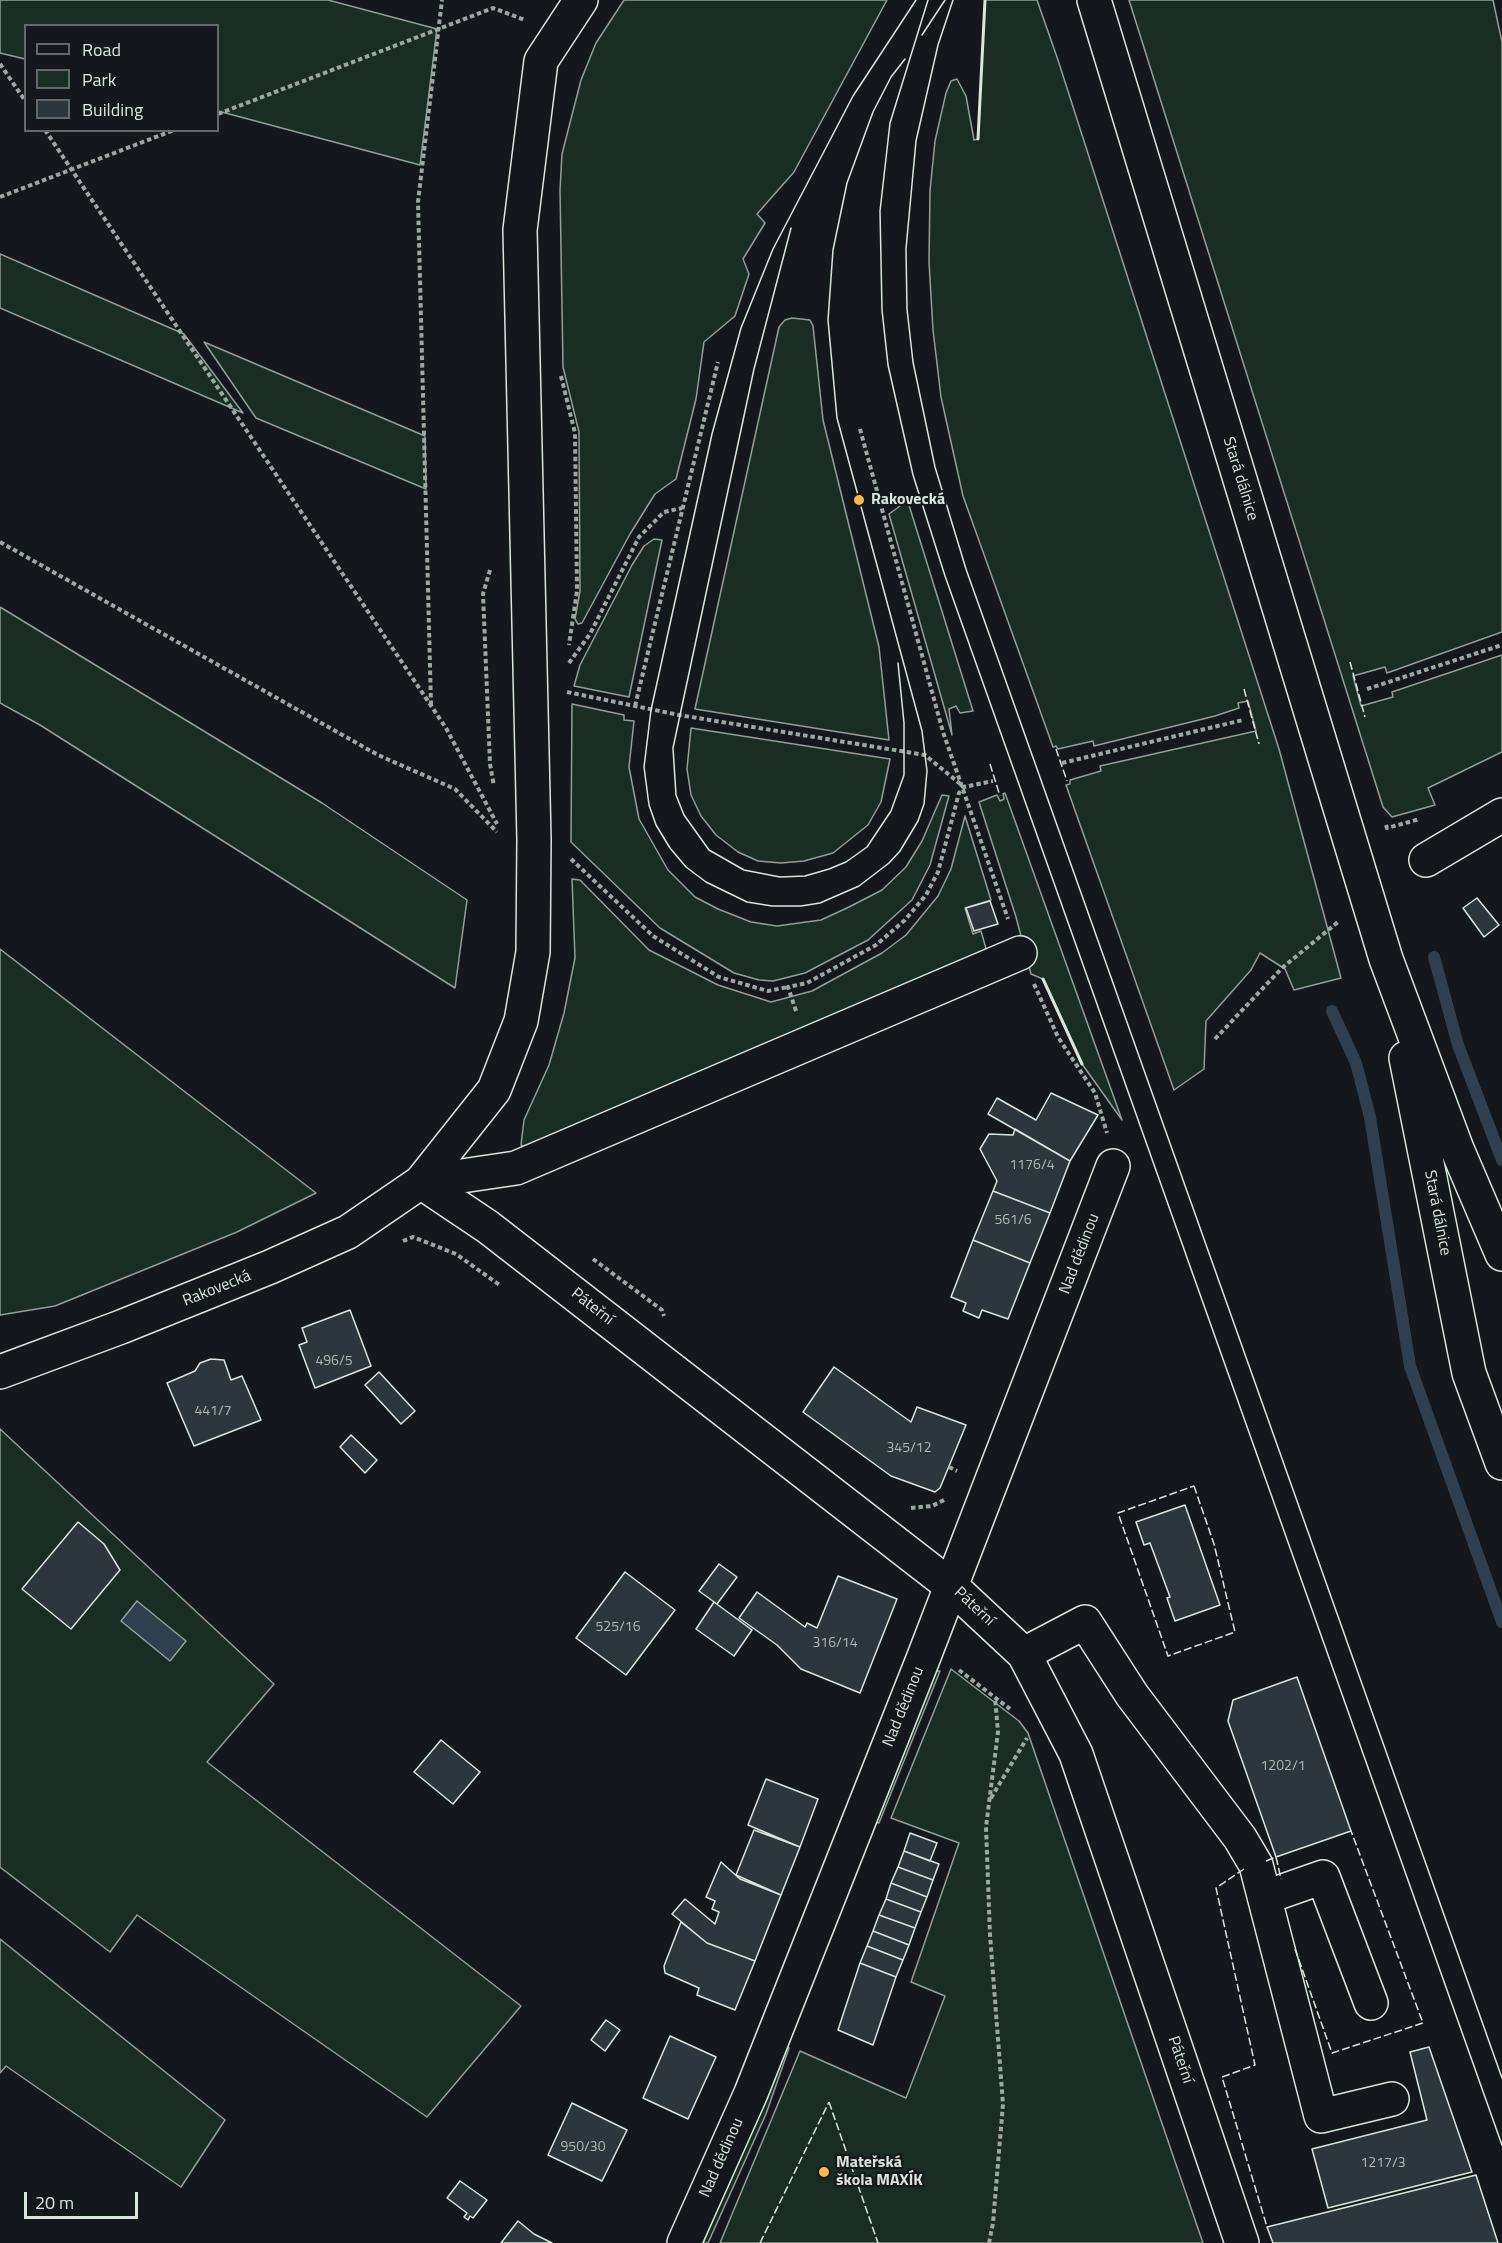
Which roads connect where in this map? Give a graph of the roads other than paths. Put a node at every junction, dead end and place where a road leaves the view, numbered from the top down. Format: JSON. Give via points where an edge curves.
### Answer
{"nodes":[{"id":1,"x":581,"y":0,"type":"edge"},
{"id":2,"x":1094,"y":0,"type":"edge"},
{"id":3,"x":1502,"y":815,"type":"edge"},
{"id":4,"x":1426,"y":860,"type":"dead end"},
{"id":5,"x":1020,"y":952,"type":"road end"},
{"id":6,"x":1386,"y":959,"type":"junction"},
{"id":7,"x":1113,"y":1166,"type":"road end"},
{"id":8,"x":421,"y":1182,"type":"junction"},
{"id":9,"x":1502,"y":1254,"type":"edge"},
{"id":10,"x":0,"y":1372,"type":"edge"},
{"id":11,"x":1502,"y":1463,"type":"edge"},
{"id":12,"x":951,"y":1586,"type":"junction"},
{"id":13,"x":1024,"y":1654,"type":"junction"},
{"id":14,"x":1266,"y":1897,"type":"junction"},
{"id":15,"x":1371,"y":2004,"type":"dead end"},
{"id":16,"x":1392,"y":2099,"type":"dead end"},
{"id":17,"x":684,"y":2243,"type":"edge"},
{"id":18,"x":1242,"y":2243,"type":"edge"}],
"edges":[{"from":1,"to":8,"type":"main road","via":[[541,61],[520,230],[534,840],[533,952],[521,1021],[494,1090]]},
{"from":2,"to":6,"type":"main road","name":"Stará dálnice"},
{"from":3,"to":4,"type":"main road"},
{"from":5,"to":8,"type":"main road","via":[[516,1168]]},
{"from":6,"to":9,"type":"main road","name":"Stará dálnice","via":[[1457,1149]]},
{"from":6,"to":11,"type":"main road","name":"Stará dálnice","via":[[1469,1372]]},
{"from":7,"to":12,"type":"main road","name":"Nad dědinou"},
{"from":8,"to":10,"type":"main road","name":"Rakovecká","via":[[329,1241]]},
{"from":8,"to":12,"type":"main road","name":"Páteřní","via":[[488,1227]]},
{"from":12,"to":13,"type":"main road","name":"Páteřní"},
{"from":12,"to":17,"type":"main road","name":"Nad dědinou","via":[[751,2093]]},
{"from":13,"to":14,"type":"main road","via":[[1085,1622],[1132,1695],[1240,1838],[1256,1865]]},
{"from":13,"to":18,"type":"main road","name":"Páteřní","via":[[1076,1754]]},
{"from":14,"to":15,"type":"main road","via":[[1323,1877]]},
{"from":14,"to":16,"type":"main road","via":[[1321,2116]]}]}
